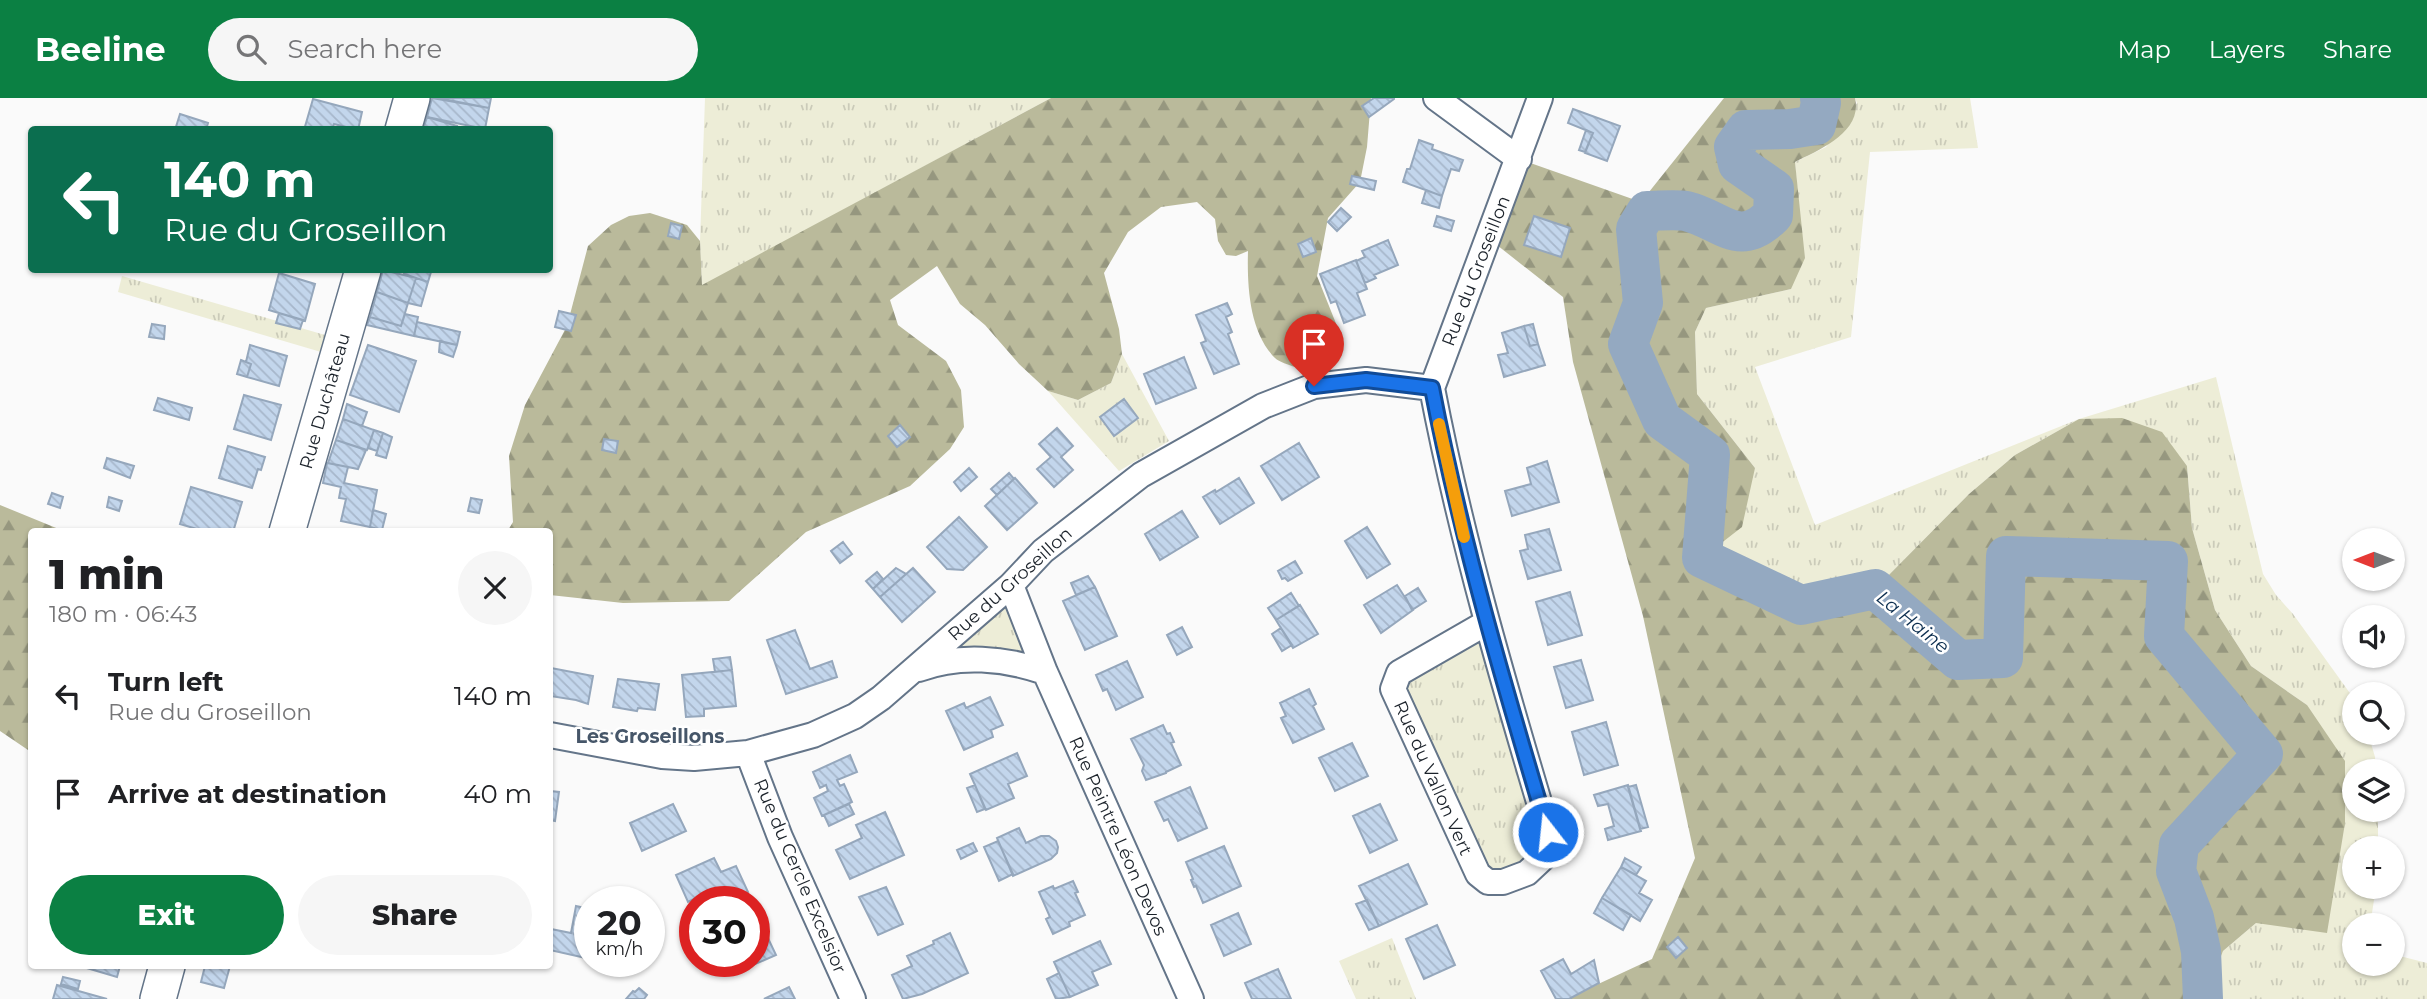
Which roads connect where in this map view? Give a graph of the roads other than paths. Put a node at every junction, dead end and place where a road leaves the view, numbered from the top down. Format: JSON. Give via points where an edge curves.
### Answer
{"nodes":[{"id":1,"x":412,"y":98,"type":"edge"},
{"id":2,"x":1436,"y":98,"type":"edge"},
{"id":3,"x":1540,"y":98,"type":"edge"},
{"id":4,"x":404,"y":126,"type":"edge"},
{"id":5,"x":1519,"y":159,"type":"junction"},
{"id":6,"x":362,"y":273,"type":"edge"},
{"id":7,"x":1432,"y":388,"type":"junction"},
{"id":8,"x":288,"y":528,"type":"edge"},
{"id":9,"x":1011,"y":585,"type":"junction"},
{"id":10,"x":1486,"y":624,"type":"junction"},
{"id":11,"x":912,"y":671,"type":"junction"},
{"id":12,"x":1045,"y":672,"type":"junction"},
{"id":13,"x":553,"y":736,"type":"edge"},
{"id":14,"x":748,"y":753,"type":"junction"},
{"id":15,"x":166,"y":969,"type":"edge"},
{"id":16,"x":158,"y":999,"type":"edge"},
{"id":17,"x":853,"y":999,"type":"edge"},
{"id":18,"x":1191,"y":999,"type":"edge"}],
"edges":[{"from":1,"to":4,"type":"street"},
{"from":2,"to":5,"type":"street"},
{"from":3,"to":5,"type":"street","name":"Rue du Groseillon"},
{"from":5,"to":7,"type":"street","name":"Rue du Groseillon"},
{"from":6,"to":8,"type":"street","name":"Rue Duchâteau"},
{"from":7,"to":9,"type":"street","name":"Rue du Groseillon","via":[[1366,380],[1327,384],[1263,406],[1141,475],[1043,551]]},
{"from":7,"to":10,"type":"street","name":"Rue du Vallon Vert"},
{"from":9,"to":11,"type":"street","name":"Rue du Groseillon"},
{"from":9,"to":12,"type":"street","name":"Rue Peintre Léon Devos"},
{"from":10,"to":10,"type":"street","name":"Rue du Vallon Vert","via":[[1548,832],[1543,858],[1527,873],[1503,882],[1488,882],[1478,874],[1393,689],[1399,673]]},
{"from":11,"to":12,"type":"street","via":[[950,659],[1010,662]]},
{"from":11,"to":14,"type":"street","name":"Rue du Groseillon","via":[[855,716],[789,744]]},
{"from":12,"to":18,"type":"street","name":"Rue Peintre Léon Devos"},
{"from":13,"to":14,"type":"street","name":"Rue du Groseillon","via":[[662,756]]},
{"from":14,"to":17,"type":"street","name":"Rue du Cercle Excelsior","via":[[780,837]]},
{"from":15,"to":16,"type":"street"}]}
